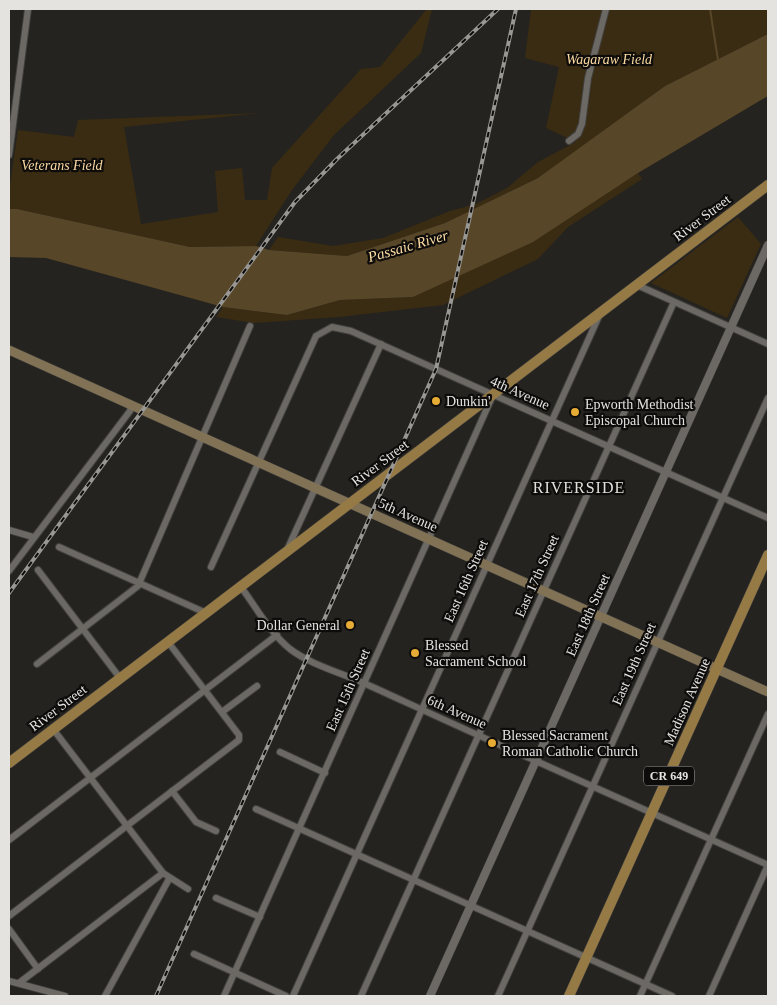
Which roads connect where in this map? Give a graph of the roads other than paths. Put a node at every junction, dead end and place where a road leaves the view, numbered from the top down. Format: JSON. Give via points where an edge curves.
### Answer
{"nodes":[{"id":1,"x":28,"y":9,"type":"edge"},
{"id":2,"x":606,"y":9,"type":"edge"},
{"id":3,"x":569,"y":142,"type":"dead end"},
{"id":4,"x":9,"y":155,"type":"edge"},
{"id":5,"x":768,"y":185,"type":"edge"},
{"id":6,"x":768,"y":245,"type":"edge"},
{"id":7,"x":637,"y":285,"type":"junction"},
{"id":8,"x":674,"y":302,"type":"junction"},
{"id":9,"x":601,"y":312,"type":"junction"},
{"id":10,"x":250,"y":326,"type":"dead end"},
{"id":11,"x":731,"y":328,"type":"junction"},
{"id":12,"x":380,"y":344,"type":"junction"},
{"id":13,"x":768,"y":344,"type":"edge"},
{"id":14,"x":9,"y":350,"type":"edge"},
{"id":15,"x":493,"y":394,"type":"junction"},
{"id":16,"x":768,"y":398,"type":"edge"},
{"id":17,"x":132,"y":405,"type":"junction"},
{"id":18,"x":552,"y":420,"type":"junction"},
{"id":19,"x":202,"y":437,"type":"junction"},
{"id":20,"x":609,"y":446,"type":"junction"},
{"id":21,"x":259,"y":462,"type":"junction"},
{"id":22,"x":666,"y":471,"type":"junction"},
{"id":23,"x":316,"y":488,"type":"junction"},
{"id":24,"x":723,"y":497,"type":"junction"},
{"id":25,"x":350,"y":503,"type":"junction"},
{"id":26,"x":768,"y":518,"type":"edge"},
{"id":27,"x":9,"y":530,"type":"edge"},
{"id":28,"x":33,"y":537,"type":"junction"},
{"id":29,"x":430,"y":539,"type":"junction"},
{"id":30,"x":59,"y":547,"type":"dead end"},
{"id":31,"x":286,"y":552,"type":"junction"},
{"id":32,"x":768,"y":555,"type":"edge"},
{"id":33,"x":487,"y":565,"type":"junction"},
{"id":34,"x":211,"y":567,"type":"dead end"},
{"id":35,"x":38,"y":570,"type":"dead end"},
{"id":36,"x":9,"y":571,"type":"edge"},
{"id":37,"x":139,"y":582,"type":"junction"},
{"id":38,"x":240,"y":587,"type":"junction"},
{"id":39,"x":544,"y":591,"type":"junction"},
{"id":40,"x":206,"y":613,"type":"junction"},
{"id":41,"x":601,"y":616,"type":"junction"},
{"id":42,"x":83,"y":629,"type":"junction"},
{"id":43,"x":277,"y":636,"type":"junction"},
{"id":44,"x":168,"y":642,"type":"junction"},
{"id":45,"x":658,"y":642,"type":"junction"},
{"id":46,"x":37,"y":664,"type":"dead end"},
{"id":47,"x":717,"y":669,"type":"junction"},
{"id":48,"x":120,"y":678,"type":"junction"},
{"id":49,"x":365,"y":684,"type":"junction"},
{"id":50,"x":257,"y":686,"type":"dead end"},
{"id":51,"x":205,"y":690,"type":"junction"},
{"id":52,"x":768,"y":692,"type":"edge"},
{"id":53,"x":422,"y":710,"type":"junction"},
{"id":54,"x":222,"y":712,"type":"junction"},
{"id":55,"x":768,"y":714,"type":"edge"},
{"id":56,"x":53,"y":729,"type":"junction"},
{"id":57,"x":479,"y":735,"type":"junction"},
{"id":58,"x":280,"y":752,"type":"dead end"},
{"id":59,"x":536,"y":760,"type":"junction"},
{"id":60,"x":9,"y":763,"type":"edge"},
{"id":61,"x":325,"y":773,"type":"junction"},
{"id":62,"x":90,"y":778,"type":"junction"},
{"id":63,"x":593,"y":786,"type":"junction"},
{"id":64,"x":172,"y":791,"type":"junction"},
{"id":65,"x":256,"y":808,"type":"dead end"},
{"id":66,"x":652,"y":813,"type":"junction"},
{"id":67,"x":126,"y":826,"type":"junction"},
{"id":68,"x":300,"y":828,"type":"junction"},
{"id":69,"x":216,"y":831,"type":"dead end"},
{"id":70,"x":9,"y":840,"type":"edge"},
{"id":71,"x":712,"y":840,"type":"junction"},
{"id":72,"x":357,"y":854,"type":"junction"},
{"id":73,"x":768,"y":865,"type":"edge"},
{"id":74,"x":163,"y":873,"type":"junction"},
{"id":75,"x":169,"y":879,"type":"junction"},
{"id":76,"x":414,"y":880,"type":"junction"},
{"id":77,"x":188,"y":889,"type":"dead end"},
{"id":78,"x":216,"y":898,"type":"dead end"},
{"id":79,"x":471,"y":906,"type":"junction"},
{"id":80,"x":9,"y":916,"type":"edge"},
{"id":81,"x":260,"y":917,"type":"junction"},
{"id":82,"x":9,"y":930,"type":"edge"},
{"id":83,"x":528,"y":932,"type":"junction"},
{"id":84,"x":194,"y":954,"type":"dead end"},
{"id":85,"x":587,"y":958,"type":"junction"},
{"id":86,"x":38,"y":969,"type":"junction"},
{"id":87,"x":235,"y":972,"type":"junction"},
{"id":88,"x":9,"y":980,"type":"edge"},
{"id":89,"x":19,"y":984,"type":"junction"},
{"id":90,"x":645,"y":984,"type":"junction"},
{"id":91,"x":65,"y":996,"type":"edge"},
{"id":92,"x":105,"y":996,"type":"edge"},
{"id":93,"x":224,"y":996,"type":"edge"},
{"id":94,"x":286,"y":996,"type":"edge"},
{"id":95,"x":293,"y":996,"type":"edge"},
{"id":96,"x":361,"y":996,"type":"edge"},
{"id":97,"x":430,"y":996,"type":"edge"},
{"id":98,"x":498,"y":996,"type":"edge"},
{"id":99,"x":570,"y":996,"type":"edge"},
{"id":100,"x":640,"y":996,"type":"edge"},
{"id":101,"x":672,"y":996,"type":"edge"},
{"id":102,"x":709,"y":996,"type":"edge"}],
"edges":[{"from":1,"to":4,"type":"street"},
{"from":2,"to":3,"type":"street","via":[[590,70],[582,124],[578,134]]},
{"from":5,"to":7,"type":"main road","name":"River Street"},
{"from":6,"to":11,"type":"street","name":"East 18th Street"},
{"from":7,"to":8,"type":"street"},
{"from":7,"to":9,"type":"main road","name":"River Street"},
{"from":8,"to":11,"type":"street"},
{"from":8,"to":20,"type":"street","name":"East 17th Street"},
{"from":9,"to":15,"type":"main road","name":"River Street"},
{"from":9,"to":18,"type":"street","name":"East 16th Street"},
{"from":10,"to":19,"type":"street"},
{"from":11,"to":13,"type":"street"},
{"from":11,"to":22,"type":"street","name":"East 18th Street"},
{"from":12,"to":15,"type":"street","name":"4th Avenue"},
{"from":12,"to":21,"type":"street","name":"4th Avenue","via":[[338,327],[325,329],[316,336]]},
{"from":12,"to":23,"type":"street"},
{"from":14,"to":17,"type":"main road","name":"5th Avenue"},
{"from":15,"to":18,"type":"street","name":"4th Avenue"},
{"from":15,"to":25,"type":"main road","name":"River Street"},
{"from":15,"to":29,"type":"street","name":"East 15th Street"},
{"from":16,"to":24,"type":"street","name":"East 19th Street"},
{"from":17,"to":19,"type":"main road","name":"5th Avenue"},
{"from":17,"to":28,"type":"street","via":[[130,412]]},
{"from":18,"to":20,"type":"street","name":"4th Avenue"},
{"from":18,"to":33,"type":"street","name":"East 16th Street"},
{"from":19,"to":21,"type":"main road","name":"5th Avenue"},
{"from":19,"to":37,"type":"street"},
{"from":20,"to":22,"type":"street","name":"4th Avenue"},
{"from":20,"to":39,"type":"street","name":"East 17th Street"},
{"from":21,"to":23,"type":"main road","name":"5th Avenue"},
{"from":21,"to":34,"type":"street"},
{"from":22,"to":24,"type":"street","name":"4th Avenue"},
{"from":22,"to":41,"type":"street","name":"East 18th Street"},
{"from":23,"to":25,"type":"main road","name":"5th Avenue"},
{"from":23,"to":31,"type":"street"},
{"from":24,"to":26,"type":"street","name":"4th Avenue"},
{"from":24,"to":45,"type":"street","name":"East 19th Street"},
{"from":25,"to":29,"type":"main road","name":"5th Avenue"},
{"from":25,"to":31,"type":"main road","name":"River Street"},
{"from":27,"to":28,"type":"street"},
{"from":28,"to":36,"type":"street"},
{"from":29,"to":33,"type":"main road","name":"5th Avenue"},
{"from":29,"to":49,"type":"street","name":"East 15th Street"},
{"from":30,"to":37,"type":"street"},
{"from":31,"to":38,"type":"main road","name":"River Street"},
{"from":32,"to":47,"type":"main road","name":"Madison Avenue","number":"CR 649"},
{"from":33,"to":39,"type":"main road","name":"5th Avenue"},
{"from":33,"to":53,"type":"street","name":"East 16th Street"},
{"from":35,"to":42,"type":"street"},
{"from":37,"to":40,"type":"street"},
{"from":37,"to":42,"type":"street","via":[[134,591]]},
{"from":38,"to":40,"type":"main road","name":"River Street"},
{"from":38,"to":43,"type":"street","name":"6th Avenue"},
{"from":39,"to":41,"type":"main road","name":"5th Avenue"},
{"from":39,"to":57,"type":"street","name":"East 17th Street"},
{"from":40,"to":44,"type":"main road","name":"River Street"},
{"from":41,"to":45,"type":"main road","name":"5th Avenue"},
{"from":41,"to":59,"type":"street","name":"East 18th Street"},
{"from":42,"to":46,"type":"street"},
{"from":42,"to":48,"type":"street"},
{"from":43,"to":49,"type":"street","name":"6th Avenue","via":[[290,649]]},
{"from":43,"to":51,"type":"street"},
{"from":44,"to":48,"type":"main road","name":"River Street"},
{"from":44,"to":51,"type":"street"},
{"from":45,"to":47,"type":"main road","name":"5th Avenue"},
{"from":45,"to":63,"type":"street","name":"East 19th Street"},
{"from":47,"to":52,"type":"main road","name":"5th Avenue"},
{"from":47,"to":66,"type":"main road","name":"Madison Avenue","number":"CR 649"},
{"from":48,"to":56,"type":"main road","name":"River Street"},
{"from":49,"to":53,"type":"street","name":"6th Avenue"},
{"from":49,"to":61,"type":"street","name":"East 15th Street"},
{"from":50,"to":54,"type":"street"},
{"from":51,"to":54,"type":"street"},
{"from":51,"to":62,"type":"street"},
{"from":53,"to":57,"type":"street","name":"6th Avenue"},
{"from":53,"to":72,"type":"street","name":"East 16th Street"},
{"from":54,"to":64,"type":"street","via":[[239,738]]},
{"from":55,"to":71,"type":"street"},
{"from":56,"to":60,"type":"main road","name":"River Street"},
{"from":56,"to":62,"type":"street"},
{"from":57,"to":59,"type":"street","name":"6th Avenue"},
{"from":57,"to":76,"type":"street","name":"East 17th Street"},
{"from":58,"to":61,"type":"street"},
{"from":59,"to":63,"type":"street","name":"6th Avenue"},
{"from":59,"to":79,"type":"street","name":"East 18th Street"},
{"from":61,"to":68,"type":"street","name":"East 15th Street"},
{"from":62,"to":67,"type":"street"},
{"from":62,"to":70,"type":"street"},
{"from":63,"to":66,"type":"street","name":"6th Avenue"},
{"from":63,"to":83,"type":"street","name":"East 19th Street"},
{"from":64,"to":67,"type":"street"},
{"from":64,"to":69,"type":"street","via":[[196,822]]},
{"from":65,"to":68,"type":"street"},
{"from":66,"to":71,"type":"street","name":"6th Avenue"},
{"from":66,"to":85,"type":"main road","name":"Madison Avenue","number":"CR 649"},
{"from":67,"to":74,"type":"street"},
{"from":67,"to":80,"type":"street"},
{"from":68,"to":72,"type":"street"},
{"from":68,"to":81,"type":"street","name":"East 15th Street"},
{"from":71,"to":73,"type":"street","name":"6th Avenue"},
{"from":71,"to":90,"type":"street"},
{"from":72,"to":76,"type":"street"},
{"from":72,"to":95,"type":"street","name":"East 16th Street"},
{"from":73,"to":102,"type":"street"},
{"from":74,"to":75,"type":"street"},
{"from":74,"to":86,"type":"street"},
{"from":75,"to":77,"type":"street"},
{"from":75,"to":92,"type":"street"},
{"from":76,"to":79,"type":"street"},
{"from":76,"to":96,"type":"street","name":"East 17th Street"},
{"from":78,"to":81,"type":"street"},
{"from":79,"to":83,"type":"street"},
{"from":79,"to":97,"type":"street","name":"East 18th Street"},
{"from":81,"to":87,"type":"street","name":"East 15th Street"},
{"from":82,"to":86,"type":"street"},
{"from":83,"to":85,"type":"street"},
{"from":83,"to":98,"type":"street","name":"East 19th Street"},
{"from":84,"to":87,"type":"street"},
{"from":85,"to":90,"type":"street"},
{"from":85,"to":99,"type":"main road","name":"Madison Avenue","number":"CR 649"},
{"from":86,"to":89,"type":"street"},
{"from":87,"to":93,"type":"street","name":"East 15th Street"},
{"from":87,"to":94,"type":"street"},
{"from":88,"to":89,"type":"street"},
{"from":89,"to":91,"type":"street"},
{"from":90,"to":100,"type":"street"},
{"from":90,"to":101,"type":"street"}]}
